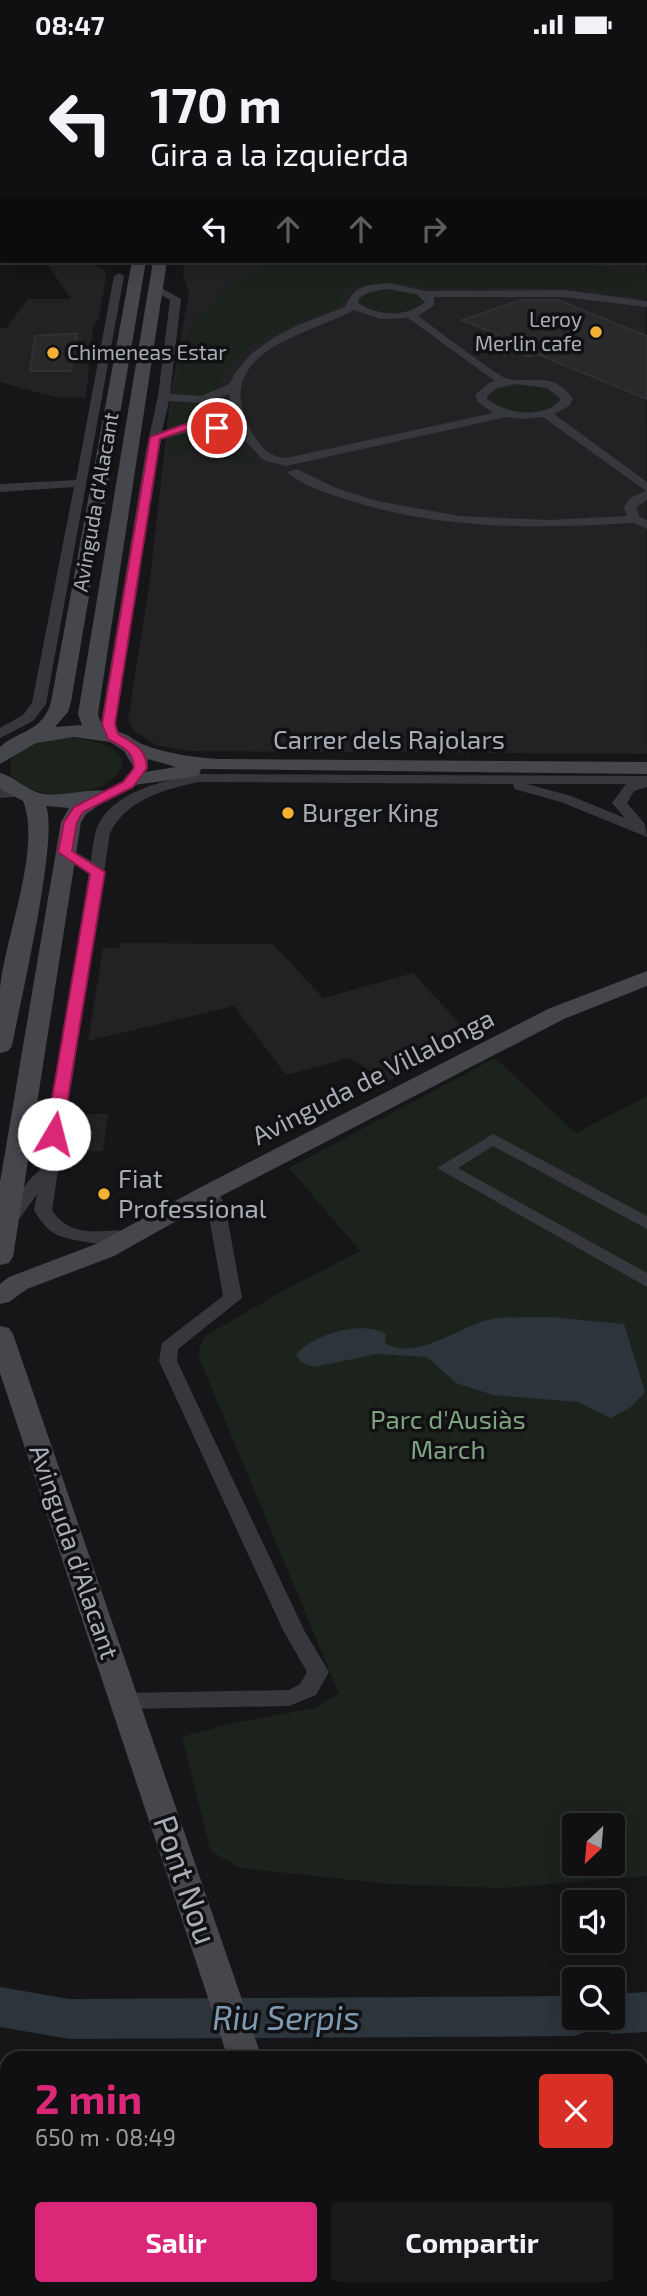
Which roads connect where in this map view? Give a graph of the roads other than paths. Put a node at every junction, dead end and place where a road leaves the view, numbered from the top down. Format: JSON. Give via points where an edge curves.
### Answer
{"nodes":[{"id":1,"x":139,"y":263,"type":"edge"},
{"id":2,"x":160,"y":263,"type":"edge"},
{"id":3,"x":119,"y":276,"type":"dead end"},
{"id":4,"x":156,"y":289,"type":"junction"},
{"id":5,"x":426,"y":294,"type":"junction"},
{"id":6,"x":647,"y":304,"type":"edge"},
{"id":7,"x":355,"y":306,"type":"junction"},
{"id":8,"x":409,"y":314,"type":"junction"},
{"id":9,"x":505,"y":383,"type":"junction"},
{"id":10,"x":235,"y":385,"type":"junction"},
{"id":11,"x":164,"y":396,"type":"junction"},
{"id":12,"x":508,"y":413,"type":"junction"},
{"id":13,"x":545,"y":413,"type":"junction"},
{"id":14,"x":248,"y":436,"type":"junction"},
{"id":15,"x":155,"y":437,"type":"junction"},
{"id":16,"x":290,"y":467,"type":"junction"},
{"id":17,"x":81,"y":483,"type":"junction"},
{"id":18,"x":0,"y":488,"type":"edge"},
{"id":19,"x":647,"y":488,"type":"edge"},
{"id":20,"x":647,"y":495,"type":"edge"},
{"id":21,"x":641,"y":522,"type":"edge"},
{"id":22,"x":33,"y":726,"type":"junction"},
{"id":23,"x":0,"y":734,"type":"edge"},
{"id":24,"x":106,"y":735,"type":"junction"},
{"id":25,"x":132,"y":747,"type":"junction"},
{"id":26,"x":0,"y":758,"type":"edge"},
{"id":27,"x":647,"y":768,"type":"edge"},
{"id":28,"x":647,"y":774,"type":"edge"},
{"id":29,"x":0,"y":779,"type":"edge"},
{"id":30,"x":134,"y":779,"type":"junction"},
{"id":31,"x":455,"y":779,"type":"junction"},
{"id":32,"x":647,"y":781,"type":"edge"},
{"id":33,"x":17,"y":795,"type":"edge"},
{"id":34,"x":102,"y":796,"type":"junction"},
{"id":35,"x":647,"y":833,"type":"edge"},
{"id":36,"x":65,"y":852,"type":"junction"},
{"id":37,"x":98,"y":872,"type":"junction"},
{"id":38,"x":647,"y":978,"type":"edge"},
{"id":39,"x":0,"y":1046,"type":"edge"},
{"id":40,"x":48,"y":1172,"type":"junction"},
{"id":41,"x":210,"y":1192,"type":"junction"},
{"id":42,"x":647,"y":1223,"type":"edge"},
{"id":43,"x":5,"y":1226,"type":"junction"},
{"id":44,"x":130,"y":1236,"type":"junction"},
{"id":45,"x":0,"y":1257,"type":"edge"},
{"id":46,"x":647,"y":1281,"type":"edge"},
{"id":47,"x":0,"y":1296,"type":"edge"},
{"id":48,"x":0,"y":1334,"type":"edge"},
{"id":49,"x":0,"y":1381,"type":"edge"},
{"id":50,"x":22,"y":1403,"type":"junction"},
{"id":51,"x":127,"y":1706,"type":"junction"},
{"id":52,"x":244,"y":2051,"type":"edge"}],
"edges":[{"from":1,"to":22,"type":"main road","name":"Avinguda d'Alacant","via":[[61,702],[58,712]]},
{"from":2,"to":4,"type":"main road","name":"Avinguda d'Alacant"},
{"from":3,"to":17,"type":"street","name":"Avinguda d'Alacant"},
{"from":4,"to":11,"type":"street","name":"Avinguda d'Alacant","via":[[176,299]]},
{"from":4,"to":24,"type":"main road","name":"Avinguda d'Alacant","via":[[88,714],[90,723]]},
{"from":5,"to":6,"type":"street","via":[[547,292]]},
{"from":5,"to":7,"type":"street","via":[[403,287],[377,287],[354,296]]},
{"from":5,"to":8,"type":"street","via":[[430,299],[427,307]]},
{"from":7,"to":8,"type":"street","via":[[374,314]]},
{"from":7,"to":10,"type":"street","via":[[269,345]]},
{"from":8,"to":9,"type":"street"},
{"from":9,"to":12,"type":"street","via":[[481,395],[492,409]]},
{"from":9,"to":13,"type":"street","via":[[529,381],[559,390],[565,404]]},
{"from":10,"to":11,"type":"street","via":[[197,399]]},
{"from":10,"to":14,"type":"street","via":[[238,415]]},
{"from":11,"to":15,"type":"street","name":"Avinguda d'Alacant"},
{"from":12,"to":13,"type":"street"},
{"from":12,"to":16,"type":"street"},
{"from":13,"to":19,"type":"street"},
{"from":14,"to":15,"type":"street","name":"Avinguda d'Alacant","via":[[199,426]]},
{"from":14,"to":16,"type":"street","via":[[268,459]]},
{"from":15,"to":24,"type":"street","name":"Avinguda d'Alacant"},
{"from":16,"to":21,"type":"street","via":[[354,497],[457,518]]},
{"from":17,"to":18,"type":"street"},
{"from":17,"to":22,"type":"street","name":"Avinguda d'Alacant"},
{"from":20,"to":21,"type":"street","via":[[630,507]]},
{"from":22,"to":23,"type":"street"},
{"from":22,"to":24,"type":"main road"},
{"from":22,"to":26,"type":"main road"},
{"from":24,"to":25,"type":"main road","name":"Carrer dels Rajolars"},
{"from":25,"to":27,"type":"main road","name":"Carrer dels Rajolars","via":[[174,761],[219,765]]},
{"from":25,"to":30,"type":"main road","via":[[140,757]]},
{"from":28,"to":30,"type":"main road","name":"Carrer dels Rajolars","via":[[205,770]]},
{"from":29,"to":33,"type":"main road"},
{"from":30,"to":34,"type":"main road"},
{"from":31,"to":32,"type":"street"},
{"from":31,"to":35,"type":"street","via":[[534,789]]},
{"from":31,"to":37,"type":"street","via":[[217,778],[180,782],[148,793],[116,813],[103,833]]},
{"from":32,"to":35,"type":"street","via":[[628,788],[619,803]]},
{"from":33,"to":34,"type":"main road","via":[[67,801]]},
{"from":33,"to":39,"type":"main road","via":[[39,815],[36,858]]},
{"from":34,"to":36,"type":"main road","via":[[78,810]]},
{"from":36,"to":37,"type":"street"},
{"from":36,"to":43,"type":"main road"},
{"from":37,"to":40,"type":"street"},
{"from":38,"to":41,"type":"main road","name":"Avinguda de Villalonga","via":[[556,1014]]},
{"from":40,"to":43,"type":"street"},
{"from":40,"to":44,"type":"street","via":[[43,1210],[51,1224],[88,1237]]},
{"from":41,"to":44,"type":"main road","name":"Avinguda de Villalonga"},
{"from":41,"to":51,"type":"street","via":[[233,1298],[169,1347],[168,1361],[318,1672],[311,1686],[289,1698]]},
{"from":42,"to":46,"type":"street","via":[[493,1139],[446,1168]]},
{"from":43,"to":45,"type":"main road"},
{"from":44,"to":47,"type":"main road","name":"Avinguda de Villalonga","via":[[18,1283]]},
{"from":48,"to":50,"type":"main road","name":"Avinguda d'Alacant"},
{"from":49,"to":50,"type":"main road","name":"Avinguda d'Alacant"},
{"from":50,"to":51,"type":"main road","name":"Avinguda d'Alacant"},
{"from":51,"to":52,"type":"main road","name":"Pont Nou"}]}
